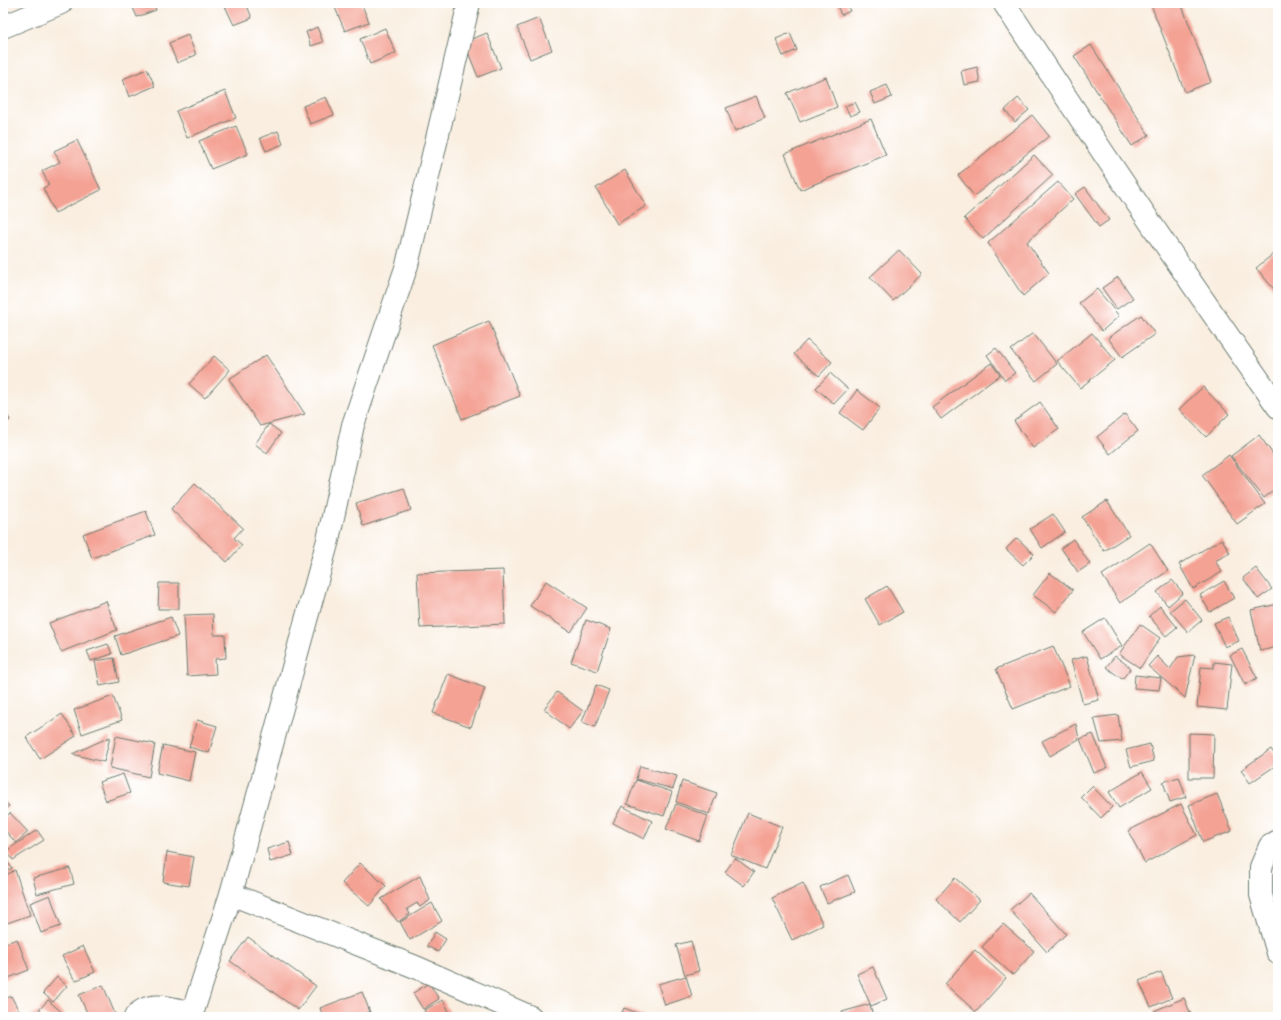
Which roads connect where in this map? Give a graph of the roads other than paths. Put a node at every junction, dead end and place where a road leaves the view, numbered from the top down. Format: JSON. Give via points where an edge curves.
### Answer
{"nodes":[{"id":1,"x":61,"y":3,"type":"edge"},
{"id":2,"x":469,"y":3,"type":"edge"},
{"id":3,"x":1004,"y":3,"type":"edge"},
{"id":4,"x":3,"y":27,"type":"edge"},
{"id":5,"x":1278,"y":407,"type":"edge"},
{"id":6,"x":1278,"y":841,"type":"edge"},
{"id":7,"x":231,"y":894,"type":"junction"},
{"id":8,"x":1278,"y":953,"type":"edge"},
{"id":9,"x":191,"y":1015,"type":"edge"},
{"id":10,"x":135,"y":1017,"type":"edge"},
{"id":11,"x":532,"y":1017,"type":"edge"}],
"edges":[{"from":1,"to":4,"type":"street"},
{"from":2,"to":7,"type":"street","via":[[407,264],[353,425],[328,540]]},
{"from":3,"to":5,"type":"street","via":[[1204,303]]},
{"from":6,"to":8,"type":"street","via":[[1270,846],[1261,867],[1261,895]]},
{"from":7,"to":9,"type":"street"},
{"from":7,"to":11,"type":"street","via":[[418,968]]},
{"from":9,"to":10,"type":"street","via":[[164,1006],[148,1007]]}]}
